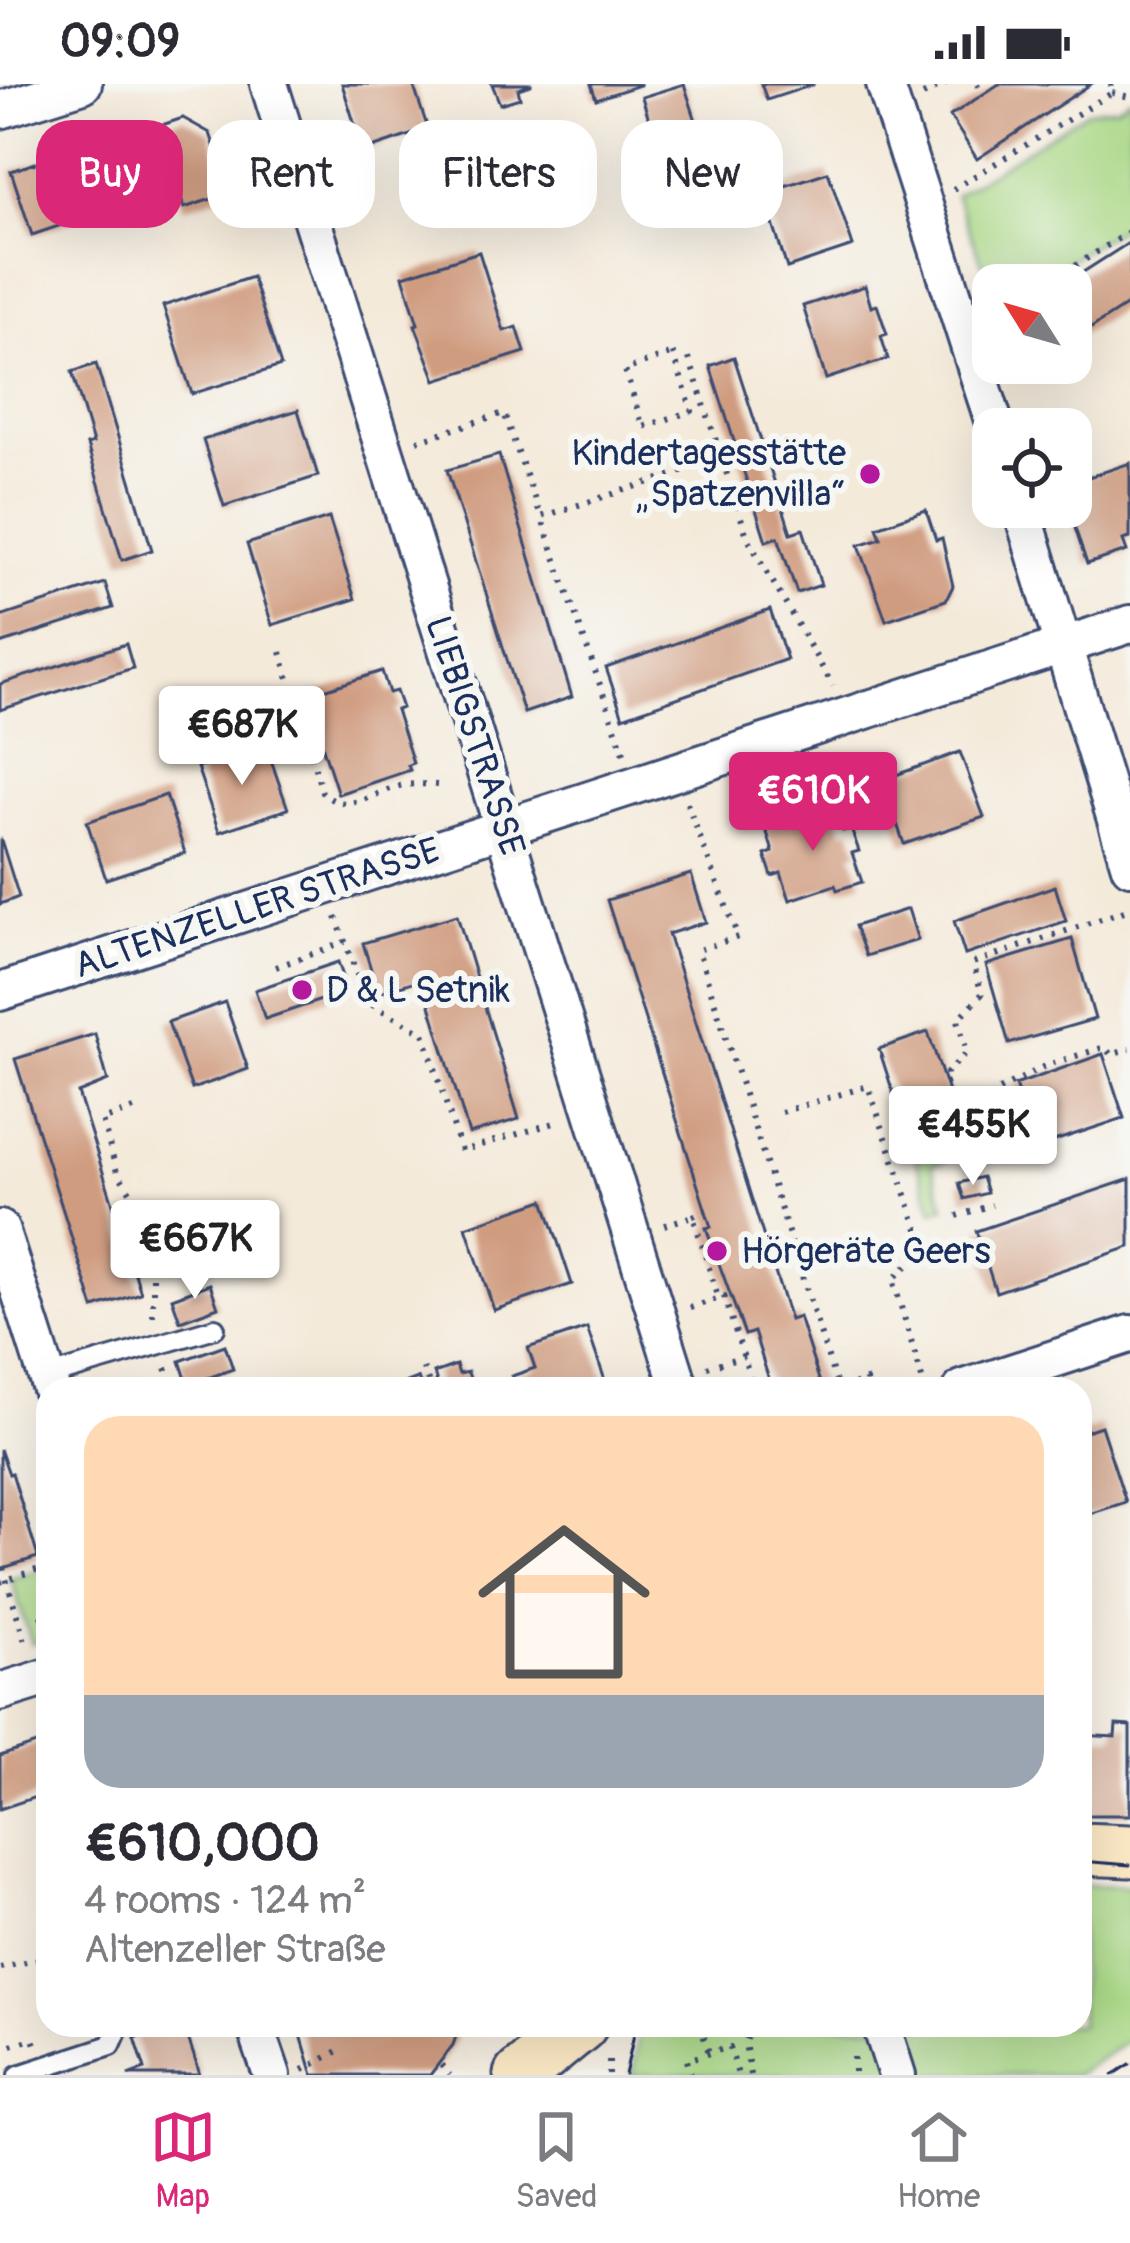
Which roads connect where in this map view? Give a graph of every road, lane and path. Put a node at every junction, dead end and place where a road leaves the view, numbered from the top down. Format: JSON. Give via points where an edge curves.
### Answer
{"nodes":[{"id":1,"x":82,"y":84,"type":"edge"},
{"id":2,"x":269,"y":84,"type":"edge"},
{"id":3,"x":885,"y":84,"type":"edge"},
{"id":4,"x":977,"y":84,"type":"edge"},
{"id":5,"x":1112,"y":88,"type":"edge"},
{"id":6,"x":983,"y":94,"type":"dead end"},
{"id":7,"x":1130,"y":97,"type":"edge"},
{"id":8,"x":0,"y":110,"type":"edge"},
{"id":9,"x":924,"y":207,"type":"junction"},
{"id":10,"x":1130,"y":231,"type":"edge"},
{"id":11,"x":1084,"y":264,"type":"edge"},
{"id":12,"x":689,"y":358,"type":"dead end"},
{"id":13,"x":989,"y":408,"type":"edge"},
{"id":14,"x":692,"y":411,"type":"junction"},
{"id":15,"x":706,"y":412,"type":"junction"},
{"id":16,"x":385,"y":451,"type":"junction"},
{"id":17,"x":722,"y":460,"type":"junction"},
{"id":18,"x":541,"y":517,"type":"junction"},
{"id":19,"x":1028,"y":528,"type":"edge"},
{"id":20,"x":1130,"y":624,"type":"edge"},
{"id":21,"x":1066,"y":645,"type":"junction"},
{"id":22,"x":281,"y":652,"type":"dead end"},
{"id":23,"x":850,"y":715,"type":"junction"},
{"id":24,"x":321,"y":742,"type":"dead end"},
{"id":25,"x":308,"y":746,"type":"junction"},
{"id":26,"x":675,"y":772,"type":"junction"},
{"id":27,"x":436,"y":785,"type":"dead end"},
{"id":28,"x":635,"y":785,"type":"junction"},
{"id":29,"x":503,"y":828,"type":"junction"},
{"id":30,"x":1130,"y":866,"type":"edge"},
{"id":31,"x":325,"y":886,"type":"junction"},
{"id":32,"x":1130,"y":909,"type":"edge"},
{"id":33,"x":346,"y":942,"type":"junction"},
{"id":34,"x":276,"y":967,"type":"dead end"},
{"id":35,"x":0,"y":992,"type":"edge"},
{"id":36,"x":1130,"y":1048,"type":"edge"},
{"id":37,"x":945,"y":1083,"type":"dead end"},
{"id":38,"x":999,"y":1090,"type":"dead end"},
{"id":39,"x":134,"y":1108,"type":"dead end"},
{"id":40,"x":593,"y":1111,"type":"junction"},
{"id":41,"x":781,"y":1112,"type":"dead end"},
{"id":42,"x":992,"y":1205,"type":"dead end"},
{"id":43,"x":706,"y":1211,"type":"dead end"},
{"id":44,"x":693,"y":1216,"type":"junction"},
{"id":45,"x":957,"y":1216,"type":"dead end"},
{"id":46,"x":0,"y":1229,"type":"edge"},
{"id":47,"x":631,"y":1234,"type":"junction"},
{"id":48,"x":725,"y":1296,"type":"junction"},
{"id":49,"x":658,"y":1320,"type":"junction"},
{"id":50,"x":215,"y":1328,"type":"dead end"},
{"id":51,"x":1130,"y":1334,"type":"edge"},
{"id":52,"x":158,"y":1345,"type":"junction"},
{"id":53,"x":423,"y":1368,"type":"dead end"},
{"id":54,"x":47,"y":1377,"type":"edge"},
{"id":55,"x":66,"y":1377,"type":"edge"},
{"id":56,"x":171,"y":1377,"type":"edge"},
{"id":57,"x":426,"y":1377,"type":"edge"},
{"id":58,"x":676,"y":1377,"type":"edge"},
{"id":59,"x":750,"y":1377,"type":"edge"},
{"id":60,"x":836,"y":1377,"type":"edge"},
{"id":61,"x":922,"y":1377,"type":"edge"},
{"id":62,"x":999,"y":1377,"type":"edge"},
{"id":63,"x":3,"y":1568,"type":"edge"},
{"id":64,"x":36,"y":1570,"type":"edge"},
{"id":65,"x":3,"y":1581,"type":"edge"},
{"id":66,"x":36,"y":1662,"type":"edge"},
{"id":67,"x":36,"y":1681,"type":"edge"},
{"id":68,"x":0,"y":1693,"type":"edge"},
{"id":69,"x":1092,"y":1849,"type":"edge"},
{"id":70,"x":1130,"y":1851,"type":"edge"},
{"id":71,"x":36,"y":1960,"type":"edge"},
{"id":72,"x":0,"y":1968,"type":"edge"},
{"id":73,"x":115,"y":2037,"type":"edge"},
{"id":74,"x":259,"y":2037,"type":"edge"},
{"id":75,"x":704,"y":2037,"type":"edge"},
{"id":76,"x":747,"y":2037,"type":"edge"},
{"id":77,"x":885,"y":2037,"type":"edge"},
{"id":78,"x":595,"y":2038,"type":"edge"},
{"id":79,"x":342,"y":2049,"type":"dead end"},
{"id":80,"x":710,"y":2054,"type":"junction"},
{"id":81,"x":441,"y":2065,"type":"dead end"},
{"id":82,"x":531,"y":2070,"type":"edge"},
{"id":83,"x":19,"y":2075,"type":"edge"},
{"id":84,"x":272,"y":2075,"type":"edge"},
{"id":85,"x":294,"y":2075,"type":"edge"},
{"id":86,"x":450,"y":2075,"type":"edge"},
{"id":87,"x":609,"y":2075,"type":"edge"},
{"id":88,"x":691,"y":2075,"type":"edge"},
{"id":89,"x":738,"y":2075,"type":"edge"},
{"id":90,"x":750,"y":2075,"type":"edge"},
{"id":91,"x":897,"y":2075,"type":"edge"}],
"edges":[{"from":1,"to":8,"type":"street"},
{"from":2,"to":16,"type":"street","name":"LIEBIGSTRASSE"},
{"from":3,"to":9,"type":"street"},
{"from":4,"to":6,"type":"path"},
{"from":5,"to":7,"type":"path"},
{"from":5,"to":9,"type":"path"},
{"from":9,"to":13,"type":"street"},
{"from":10,"to":11,"type":"path"},
{"from":12,"to":15,"type":"path"},
{"from":14,"to":14,"type":"path","via":[[643,427],[625,370],[673,353]]},
{"from":14,"to":15,"type":"path"},
{"from":15,"to":17,"type":"path"},
{"from":16,"to":18,"type":"path","via":[[504,413]]},
{"from":16,"to":29,"type":"street","name":"LIEBIGSTRASSE"},
{"from":17,"to":18,"type":"path"},
{"from":17,"to":23,"type":"path","via":[[748,539]]},
{"from":18,"to":28,"type":"path"},
{"from":19,"to":21,"type":"street"},
{"from":20,"to":21,"type":"street","name":"ALTENZELLER STRASSE"},
{"from":21,"to":23,"type":"street","name":"ALTENZELLER STRASSE"},
{"from":21,"to":30,"type":"street"},
{"from":22,"to":25,"type":"path"},
{"from":23,"to":26,"type":"street","name":"ALTENZELLER STRASSE"},
{"from":24,"to":25,"type":"path"},
{"from":25,"to":27,"type":"path","via":[[329,800],[355,803],[391,788]]},
{"from":26,"to":28,"type":"street","name":"ALTENZELLER STRASSE"},
{"from":26,"to":60,"type":"path","via":[[738,937],[698,950]]},
{"from":28,"to":29,"type":"street","name":"ALTENZELLER STRASSE"},
{"from":29,"to":31,"type":"street","name":"ALTENZELLER STRASSE"},
{"from":29,"to":40,"type":"street","name":"LIEBIGSTRASSE"},
{"from":31,"to":33,"type":"path"},
{"from":31,"to":35,"type":"street","name":"ALTENZELLER STRASSE"},
{"from":32,"to":37,"type":"path","via":[[973,963],[982,994],[958,1020],[968,1052]]},
{"from":33,"to":34,"type":"path"},
{"from":33,"to":40,"type":"path","via":[[367,1001],[424,1034],[461,1151]]},
{"from":36,"to":38,"type":"path","via":[[1047,1065]]},
{"from":39,"to":52,"type":"path","via":[[102,1120],[117,1172],[154,1226]]},
{"from":40,"to":47,"type":"street","name":"LIEBIGSTRASSE"},
{"from":41,"to":61,"type":"path","via":[[868,1086],[925,1249],[893,1279]]},
{"from":42,"to":45,"type":"path"},
{"from":43,"to":44,"type":"path"},
{"from":44,"to":47,"type":"path"},
{"from":44,"to":48,"type":"path"},
{"from":46,"to":54,"type":"street"},
{"from":47,"to":49,"type":"street","name":"LIEBIGSTRASSE"},
{"from":48,"to":49,"type":"path"},
{"from":48,"to":59,"type":"path"},
{"from":49,"to":58,"type":"street","name":"LIEBIGSTRASSE"},
{"from":50,"to":52,"type":"lane"},
{"from":51,"to":62,"type":"street"},
{"from":52,"to":55,"type":"lane"},
{"from":52,"to":56,"type":"path"},
{"from":53,"to":57,"type":"path"},
{"from":63,"to":65,"type":"path"},
{"from":64,"to":65,"type":"path"},
{"from":65,"to":66,"type":"path"},
{"from":67,"to":68,"type":"street"},
{"from":69,"to":70,"type":"main road"},
{"from":71,"to":72,"type":"path"},
{"from":73,"to":83,"type":"lane","via":[[111,2045]]},
{"from":74,"to":84,"type":"street"},
{"from":75,"to":80,"type":"path"},
{"from":76,"to":90,"type":"path"},
{"from":77,"to":91,"type":"street"},
{"from":78,"to":82,"type":"main road"},
{"from":78,"to":87,"type":"path"},
{"from":79,"to":85,"type":"path"},
{"from":80,"to":88,"type":"path","via":[[687,2060]]},
{"from":80,"to":89,"type":"path","via":[[730,2048]]},
{"from":81,"to":86,"type":"path"}]}
